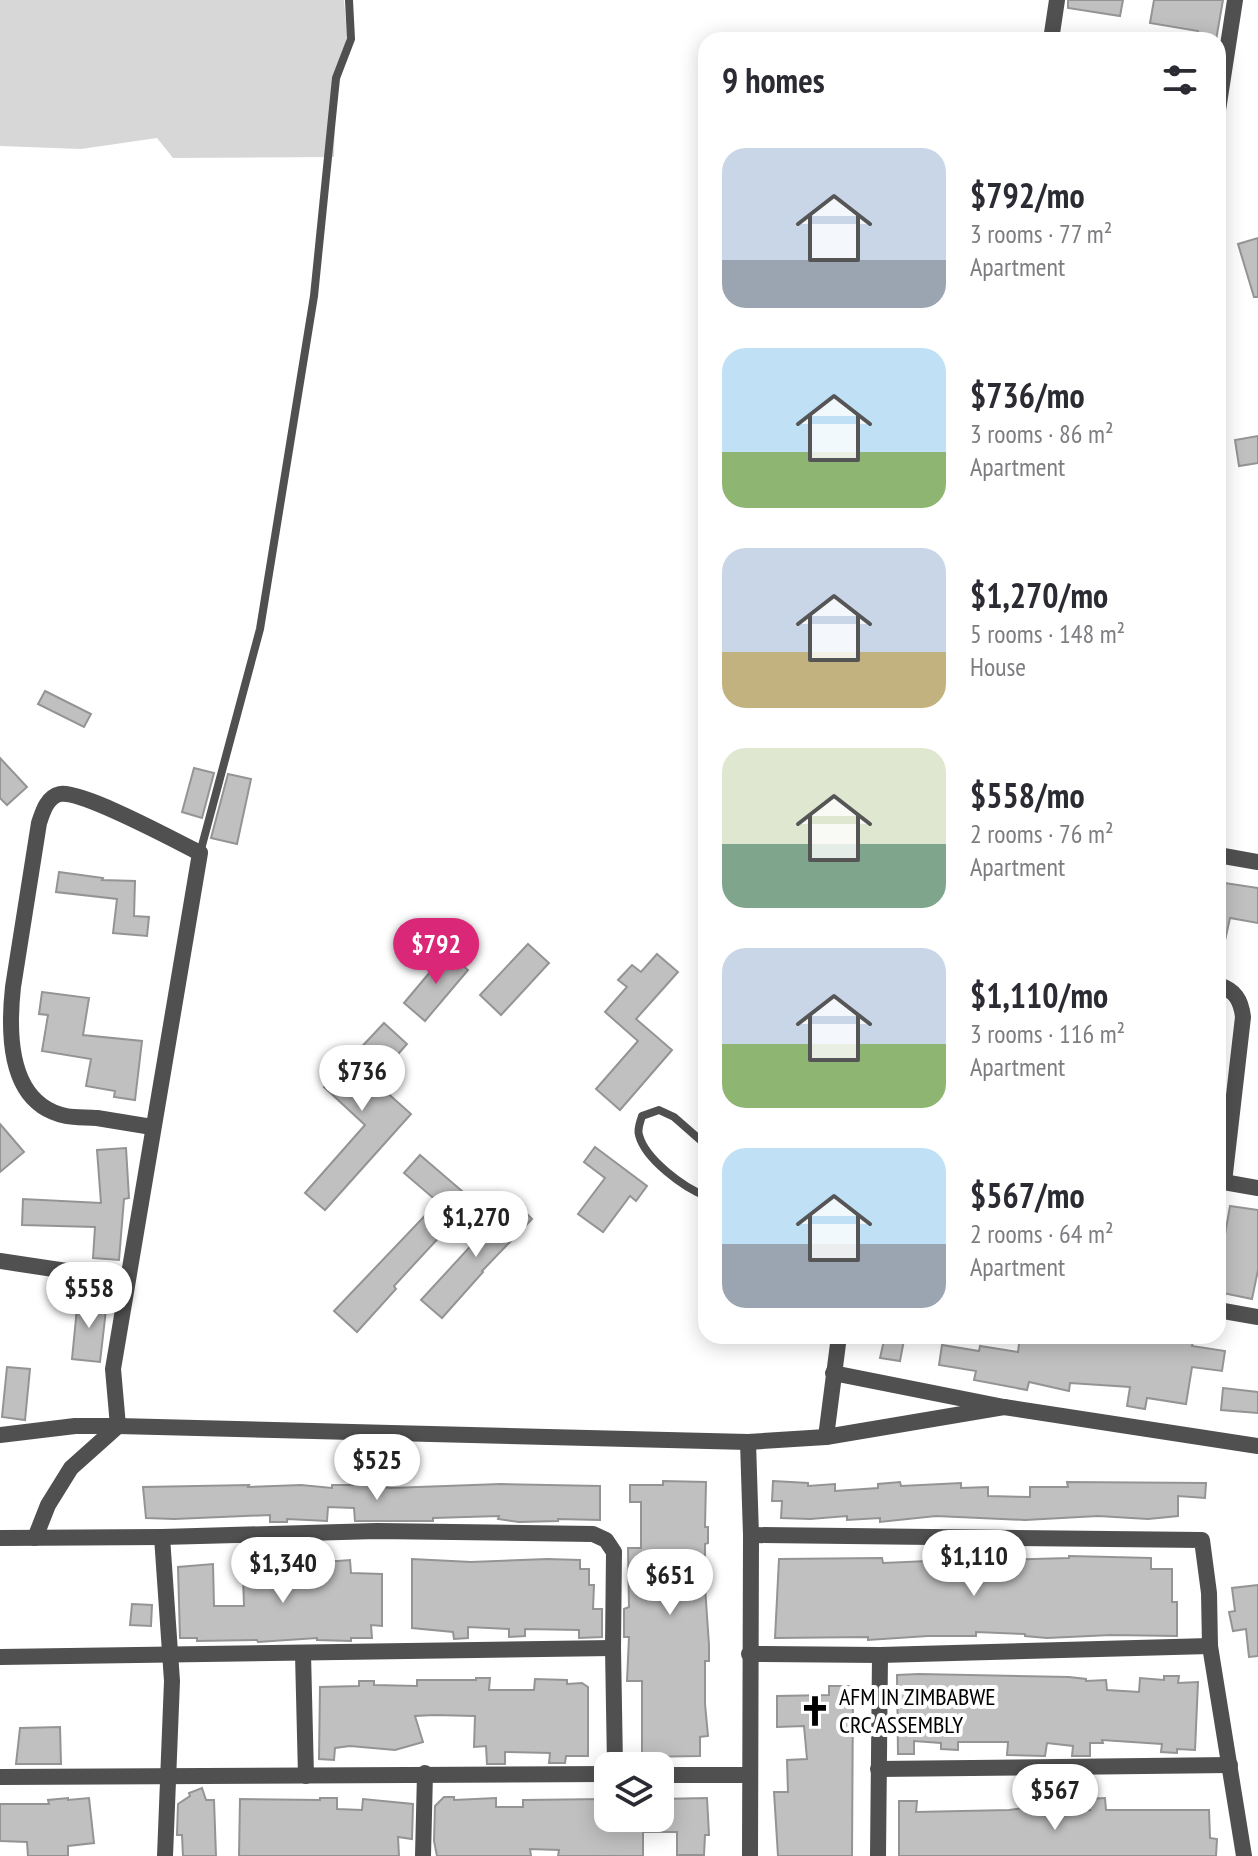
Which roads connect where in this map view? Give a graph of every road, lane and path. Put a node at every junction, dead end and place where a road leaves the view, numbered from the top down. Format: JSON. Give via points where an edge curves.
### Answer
{"nodes":[{"id":1,"x":349,"y":0,"type":"edge"},
{"id":2,"x":1057,"y":0,"type":"edge"},
{"id":3,"x":1235,"y":0,"type":"edge"},
{"id":4,"x":1052,"y":32,"type":"edge"},
{"id":5,"x":1226,"y":58,"type":"edge"},
{"id":6,"x":200,"y":853,"type":"junction"},
{"id":7,"x":1226,"y":856,"type":"edge"},
{"id":8,"x":1258,"y":862,"type":"edge"},
{"id":9,"x":1226,"y":989,"type":"edge"},
{"id":10,"x":1226,"y":1114,"type":"edge"},
{"id":11,"x":152,"y":1127,"type":"junction"},
{"id":12,"x":698,"y":1138,"type":"edge"},
{"id":13,"x":1226,"y":1182,"type":"edge"},
{"id":14,"x":1258,"y":1188,"type":"edge"},
{"id":15,"x":698,"y":1194,"type":"edge"},
{"id":16,"x":0,"y":1261,"type":"edge"},
{"id":17,"x":127,"y":1280,"type":"junction"},
{"id":18,"x":1226,"y":1311,"type":"edge"},
{"id":19,"x":1258,"y":1317,"type":"edge"},
{"id":20,"x":838,"y":1344,"type":"edge"},
{"id":21,"x":833,"y":1373,"type":"junction"},
{"id":22,"x":1004,"y":1407,"type":"junction"},
{"id":23,"x":118,"y":1426,"type":"junction"},
{"id":24,"x":0,"y":1435,"type":"edge"},
{"id":25,"x":826,"y":1437,"type":"junction"},
{"id":26,"x":748,"y":1442,"type":"junction"},
{"id":27,"x":1258,"y":1446,"type":"edge"},
{"id":28,"x":751,"y":1535,"type":"junction"},
{"id":29,"x":162,"y":1537,"type":"junction"},
{"id":30,"x":0,"y":1538,"type":"edge"},
{"id":31,"x":35,"y":1538,"type":"junction"},
{"id":32,"x":1210,"y":1646,"type":"junction"},
{"id":33,"x":613,"y":1648,"type":"junction"},
{"id":34,"x":303,"y":1654,"type":"junction"},
{"id":35,"x":749,"y":1654,"type":"junction"},
{"id":36,"x":880,"y":1655,"type":"junction"},
{"id":37,"x":171,"y":1656,"type":"junction"},
{"id":38,"x":0,"y":1657,"type":"edge"},
{"id":39,"x":615,"y":1752,"type":"edge"},
{"id":40,"x":1230,"y":1765,"type":"junction"},
{"id":41,"x":878,"y":1769,"type":"junction"},
{"id":42,"x":425,"y":1773,"type":"junction"},
{"id":43,"x":594,"y":1774,"type":"edge"},
{"id":44,"x":674,"y":1775,"type":"edge"},
{"id":45,"x":749,"y":1775,"type":"junction"},
{"id":46,"x":169,"y":1776,"type":"junction"},
{"id":47,"x":306,"y":1776,"type":"junction"},
{"id":48,"x":0,"y":1777,"type":"edge"},
{"id":49,"x":165,"y":1856,"type":"edge"},
{"id":50,"x":423,"y":1856,"type":"edge"},
{"id":51,"x":750,"y":1856,"type":"edge"},
{"id":52,"x":878,"y":1856,"type":"edge"},
{"id":53,"x":1244,"y":1856,"type":"edge"}],
"edges":[{"from":1,"to":6,"type":"lane","via":[[351,39],[336,78],[314,296],[260,629]]},
{"from":2,"to":4,"type":"street"},
{"from":3,"to":5,"type":"street"},
{"from":6,"to":11,"type":"street"},
{"from":6,"to":11,"type":"street","via":[[71,794],[58,794],[46,803],[39,823],[10,1007],[17,1073],[30,1095],[50,1111]]},
{"from":7,"to":8,"type":"street"},
{"from":9,"to":10,"type":"street","via":[[1241,1002],[1243,1017]]},
{"from":11,"to":17,"type":"street"},
{"from":12,"to":15,"type":"lane","via":[[659,1110],[642,1116],[637,1132],[644,1148],[668,1173]]},
{"from":13,"to":14,"type":"street"},
{"from":16,"to":17,"type":"street"},
{"from":17,"to":23,"type":"street","via":[[113,1369]]},
{"from":18,"to":19,"type":"street"},
{"from":20,"to":21,"type":"street"},
{"from":21,"to":22,"type":"street"},
{"from":21,"to":25,"type":"street"},
{"from":22,"to":25,"type":"street"},
{"from":22,"to":27,"type":"street"},
{"from":23,"to":24,"type":"street"},
{"from":23,"to":26,"type":"street"},
{"from":23,"to":31,"type":"street","via":[[71,1468]]},
{"from":25,"to":26,"type":"street"},
{"from":26,"to":28,"type":"street"},
{"from":28,"to":32,"type":"street","via":[[1202,1540]]},
{"from":28,"to":35,"type":"street"},
{"from":29,"to":31,"type":"street"},
{"from":29,"to":33,"type":"street","via":[[377,1531],[593,1534],[614,1552]]},
{"from":29,"to":37,"type":"street"},
{"from":30,"to":31,"type":"street"},
{"from":32,"to":36,"type":"street"},
{"from":32,"to":40,"type":"street"},
{"from":33,"to":34,"type":"street"},
{"from":33,"to":39,"type":"street"},
{"from":34,"to":37,"type":"street"},
{"from":34,"to":47,"type":"street"},
{"from":35,"to":36,"type":"street"},
{"from":35,"to":45,"type":"street"},
{"from":36,"to":41,"type":"street"},
{"from":37,"to":38,"type":"street"},
{"from":37,"to":46,"type":"street"},
{"from":40,"to":41,"type":"street"},
{"from":40,"to":53,"type":"street"},
{"from":41,"to":52,"type":"street"},
{"from":42,"to":43,"type":"street"},
{"from":42,"to":47,"type":"street"},
{"from":42,"to":50,"type":"street"},
{"from":44,"to":45,"type":"street"},
{"from":45,"to":51,"type":"street"},
{"from":46,"to":47,"type":"street"},
{"from":46,"to":48,"type":"street"},
{"from":46,"to":49,"type":"street"}]}
